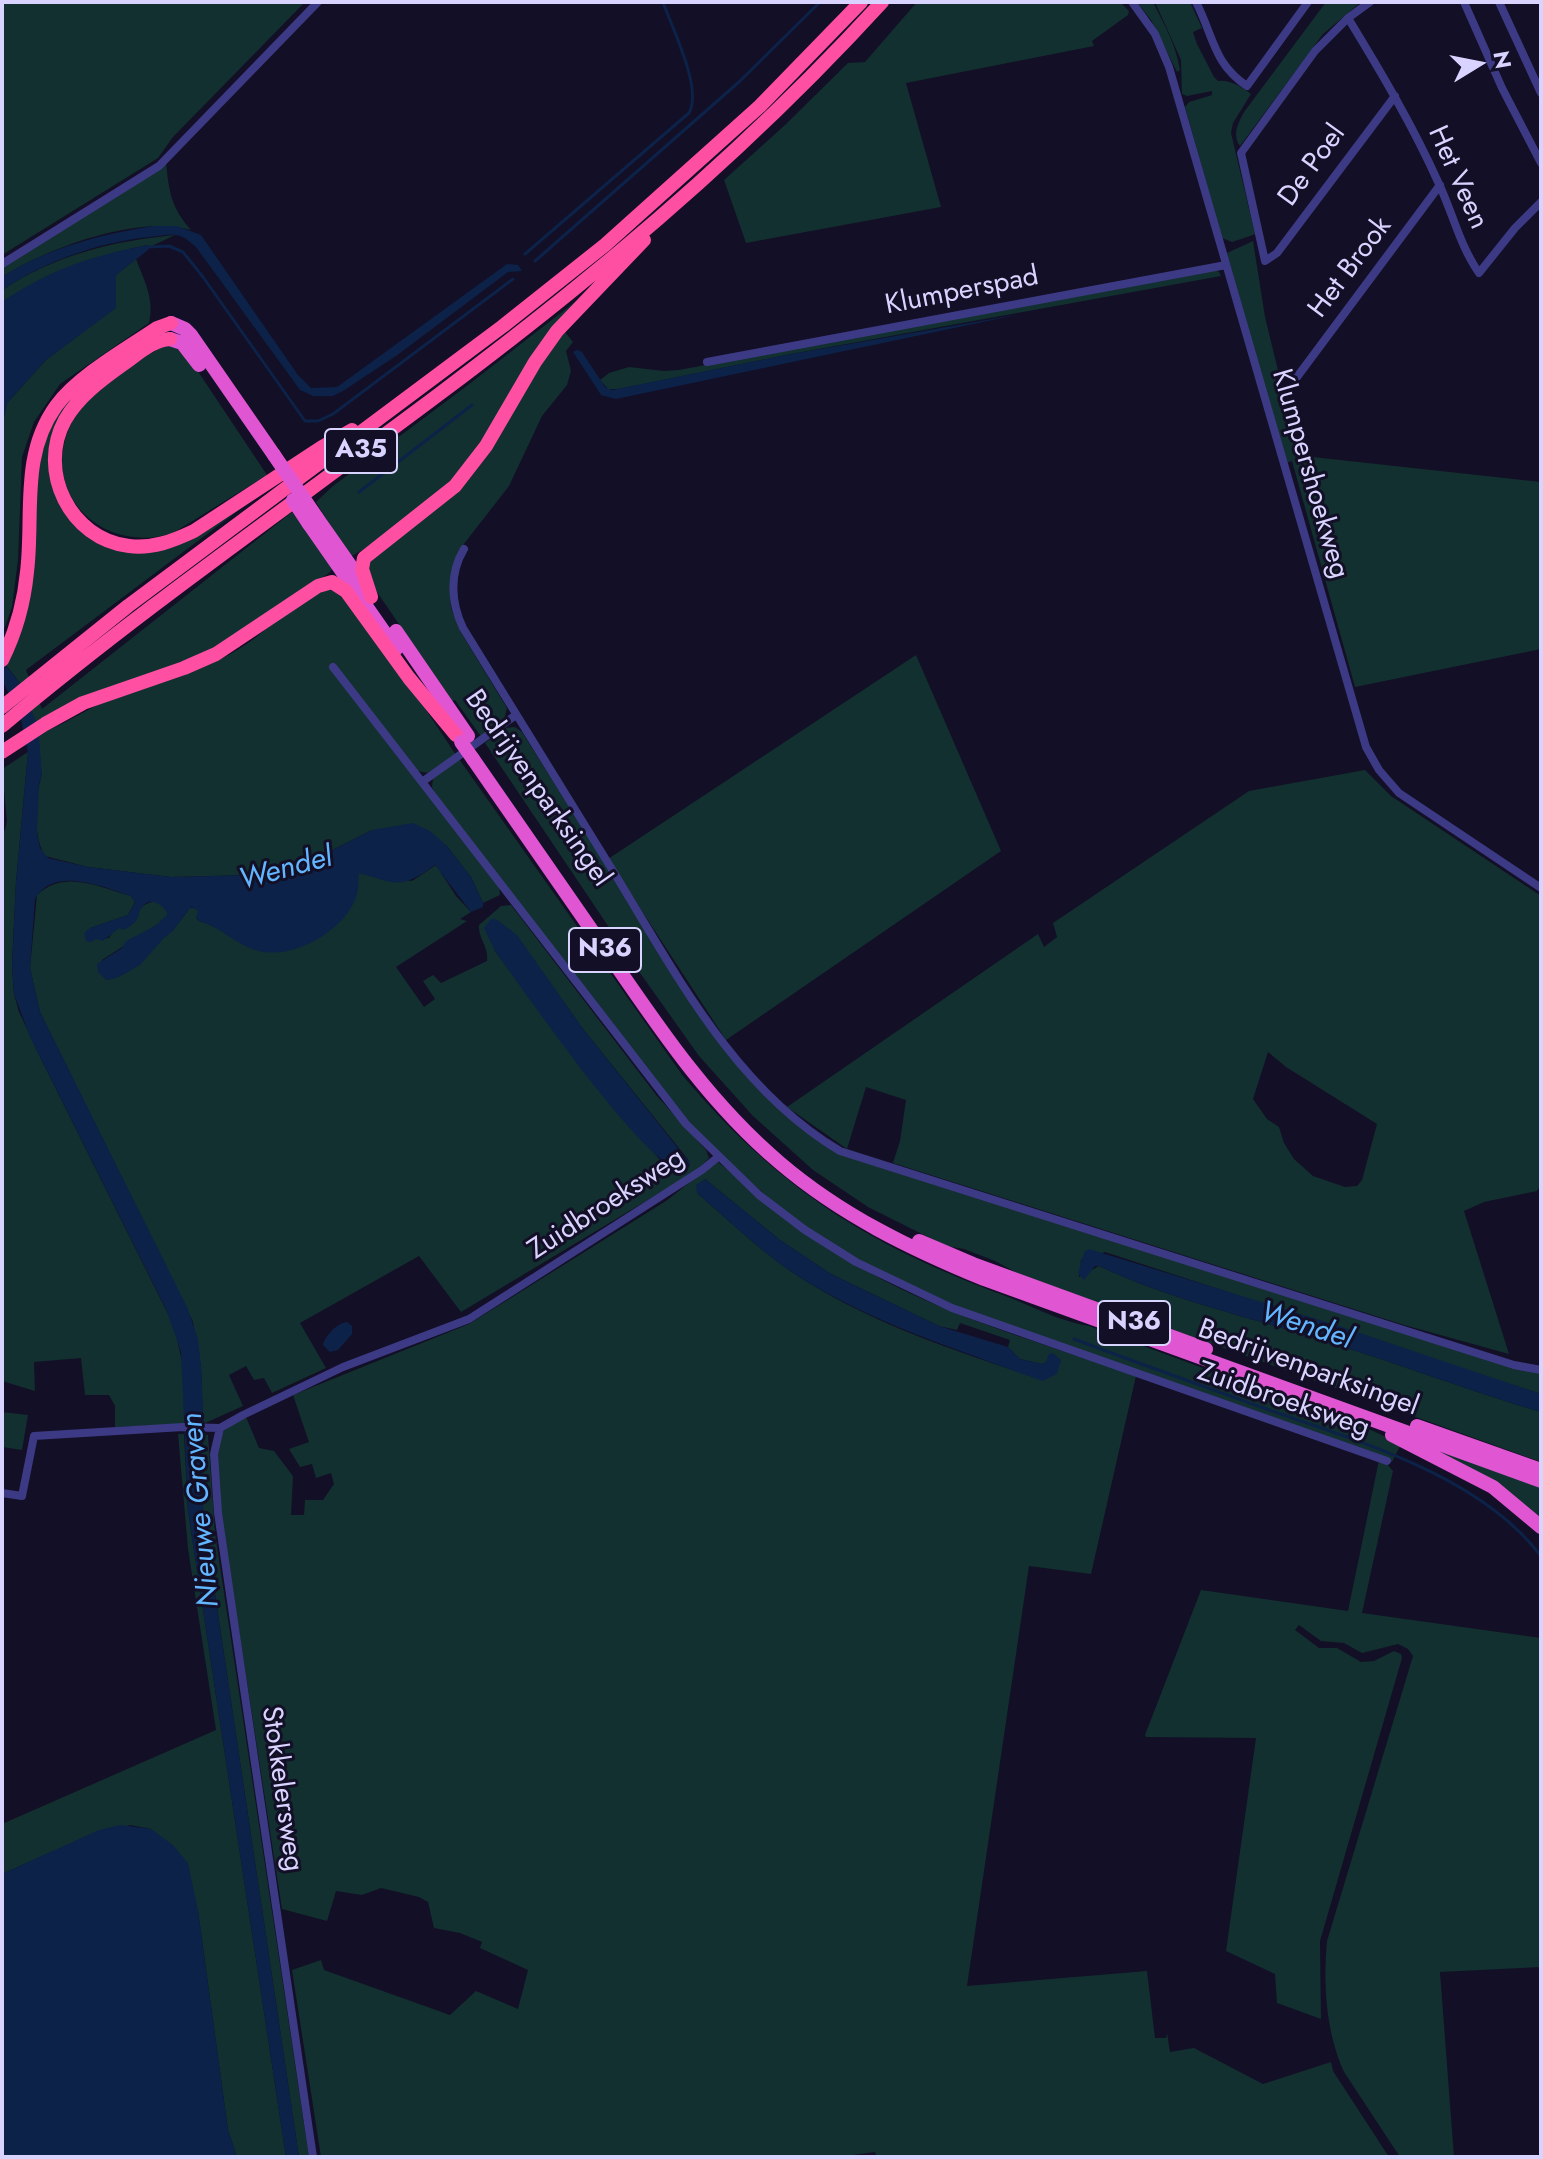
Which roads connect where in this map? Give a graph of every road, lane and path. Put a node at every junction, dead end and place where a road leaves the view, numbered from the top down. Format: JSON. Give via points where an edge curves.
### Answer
{"nodes":[{"id":1,"x":318,"y":2,"type":"edge"},
{"id":2,"x":861,"y":2,"type":"edge"},
{"id":3,"x":882,"y":2,"type":"edge"},
{"id":4,"x":1132,"y":2,"type":"edge"},
{"id":5,"x":1308,"y":2,"type":"edge"},
{"id":6,"x":1370,"y":2,"type":"edge"},
{"id":7,"x":1464,"y":2,"type":"edge"},
{"id":8,"x":1499,"y":2,"type":"edge"},
{"id":9,"x":1198,"y":3,"type":"edge"},
{"id":10,"x":1348,"y":18,"type":"junction"},
{"id":11,"x":1541,"y":93,"type":"edge"},
{"id":12,"x":1395,"y":96,"type":"junction"},
{"id":13,"x":1541,"y":163,"type":"edge"},
{"id":14,"x":1440,"y":185,"type":"junction"},
{"id":15,"x":682,"y":199,"type":"junction"},
{"id":16,"x":1541,"y":202,"type":"edge"},
{"id":17,"x":2,"y":264,"type":"edge"},
{"id":18,"x":1226,"y":265,"type":"junction"},
{"id":19,"x":170,"y":331,"type":"junction"},
{"id":20,"x":707,"y":362,"type":"dead end"},
{"id":21,"x":1297,"y":377,"type":"dead end"},
{"id":22,"x":401,"y":402,"type":"junction"},
{"id":23,"x":313,"y":521,"type":"junction"},
{"id":24,"x":464,"y":549,"type":"dead end"},
{"id":25,"x":371,"y":597,"type":"junction"},
{"id":26,"x":4,"y":656,"type":"edge"},
{"id":27,"x":333,"y":667,"type":"dead end"},
{"id":28,"x":33,"y":691,"type":"junction"},
{"id":29,"x":4,"y":714,"type":"edge"},
{"id":30,"x":516,"y":715,"type":"junction"},
{"id":31,"x":462,"y":738,"type":"junction"},
{"id":32,"x":2,"y":752,"type":"edge"},
{"id":33,"x":477,"y":756,"type":"junction"},
{"id":34,"x":422,"y":782,"type":"junction"},
{"id":35,"x":1541,"y":888,"type":"edge"},
{"id":36,"x":718,"y":1157,"type":"junction"},
{"id":37,"x":1541,"y":1370,"type":"edge"},
{"id":38,"x":1361,"y":1416,"type":"junction"},
{"id":39,"x":220,"y":1428,"type":"junction"},
{"id":40,"x":1387,"y":1461,"type":"dead end"},
{"id":41,"x":1541,"y":1467,"type":"edge"},
{"id":42,"x":1541,"y":1481,"type":"edge"},
{"id":43,"x":2,"y":1493,"type":"edge"},
{"id":44,"x":1541,"y":1527,"type":"edge"},
{"id":45,"x":313,"y":2157,"type":"edge"}],
"edges":[{"from":1,"to":17,"type":"street","via":[[159,166]]},
{"from":2,"to":22,"type":"highway","number":"A35","via":[[760,106],[605,245]]},
{"from":3,"to":15,"type":"highway","number":"A35"},
{"from":4,"to":18,"type":"street","name":"Klumpershoekweg","via":[[1155,34],[1169,67]]},
{"from":5,"to":9,"type":"street","via":[[1247,86],[1221,63]]},
{"from":6,"to":10,"type":"street"},
{"from":7,"to":13,"type":"street"},
{"from":8,"to":11,"type":"street"},
{"from":10,"to":12,"type":"street","name":"Het Veen"},
{"from":10,"to":12,"type":"street","name":"De Poel","via":[[1315,51],[1241,153],[1265,261],[1277,253]]},
{"from":12,"to":14,"type":"street","name":"Het Veen"},
{"from":14,"to":16,"type":"street","name":"Het Veen","via":[[1479,273]]},
{"from":14,"to":21,"type":"street","name":"Het Brook"},
{"from":15,"to":25,"type":"highway","number":"A35","via":[[557,331],[455,486],[364,558]]},
{"from":15,"to":28,"type":"highway","number":"A35","via":[[572,291]]},
{"from":18,"to":20,"type":"street","name":"Klumperspad"},
{"from":18,"to":35,"type":"street","name":"Klumpershoekweg","via":[[1373,760],[1399,793]]},
{"from":19,"to":22,"type":"highway","number":"A35","via":[[95,386],[60,431],[55,460],[63,498],[88,529],[111,541],[149,546],[194,531]]},
{"from":19,"to":23,"type":"highway","name":"Bedrijvenparksingel","number":"N36","bridge":true,"via":[[185,329],[191,335]]},
{"from":19,"to":26,"type":"highway","via":[[157,328],[87,377],[57,404],[46,423],[31,465],[24,594]]},
{"from":22,"to":28,"type":"highway","number":"A35","via":[[128,606]]},
{"from":23,"to":25,"type":"highway","name":"Bedrijvenparksingel","number":"N36"},
{"from":23,"to":31,"type":"highway","name":"Bedrijvenparksingel","number":"N36"},
{"from":24,"to":30,"type":"street","via":[[453,585],[458,617]]},
{"from":25,"to":31,"type":"highway","name":"Bedrijvenparksingel","number":"N36"},
{"from":27,"to":34,"type":"street"},
{"from":28,"to":29,"type":"highway","number":"A35"},
{"from":30,"to":34,"type":"street"},
{"from":30,"to":37,"type":"street","via":[[696,1005],[749,1075],[818,1138],[840,1151]]},
{"from":31,"to":32,"type":"highway","via":[[409,678],[346,591],[332,582],[206,659],[103,695]]},
{"from":31,"to":33,"type":"highway","name":"Bedrijvenparksingel","number":"N36","bridge":true},
{"from":33,"to":38,"type":"highway","name":"Bedrijvenparksingel","number":"N36","via":[[698,1079],[747,1134],[807,1185],[873,1228],[942,1262]]},
{"from":33,"to":41,"type":"highway","name":"Bedrijvenparksingel","number":"N36","via":[[695,1060],[770,1141],[842,1198],[973,1264]]},
{"from":34,"to":36,"type":"street","via":[[659,1092]]},
{"from":36,"to":39,"type":"street","name":"Zuidbroeksweg","via":[[469,1319],[343,1367]]},
{"from":36,"to":40,"type":"street","name":"Zuidbroeksweg","via":[[805,1230],[856,1262],[952,1308]]},
{"from":38,"to":42,"type":"highway","name":"Bedrijvenparksingel","number":"N36"},
{"from":38,"to":44,"type":"highway","number":"N36","via":[[1493,1487]]},
{"from":39,"to":43,"type":"street","via":[[34,1436],[22,1496]]},
{"from":39,"to":45,"type":"street","name":"Stokkelersweg","via":[[214,1454],[220,1526]]}]}
